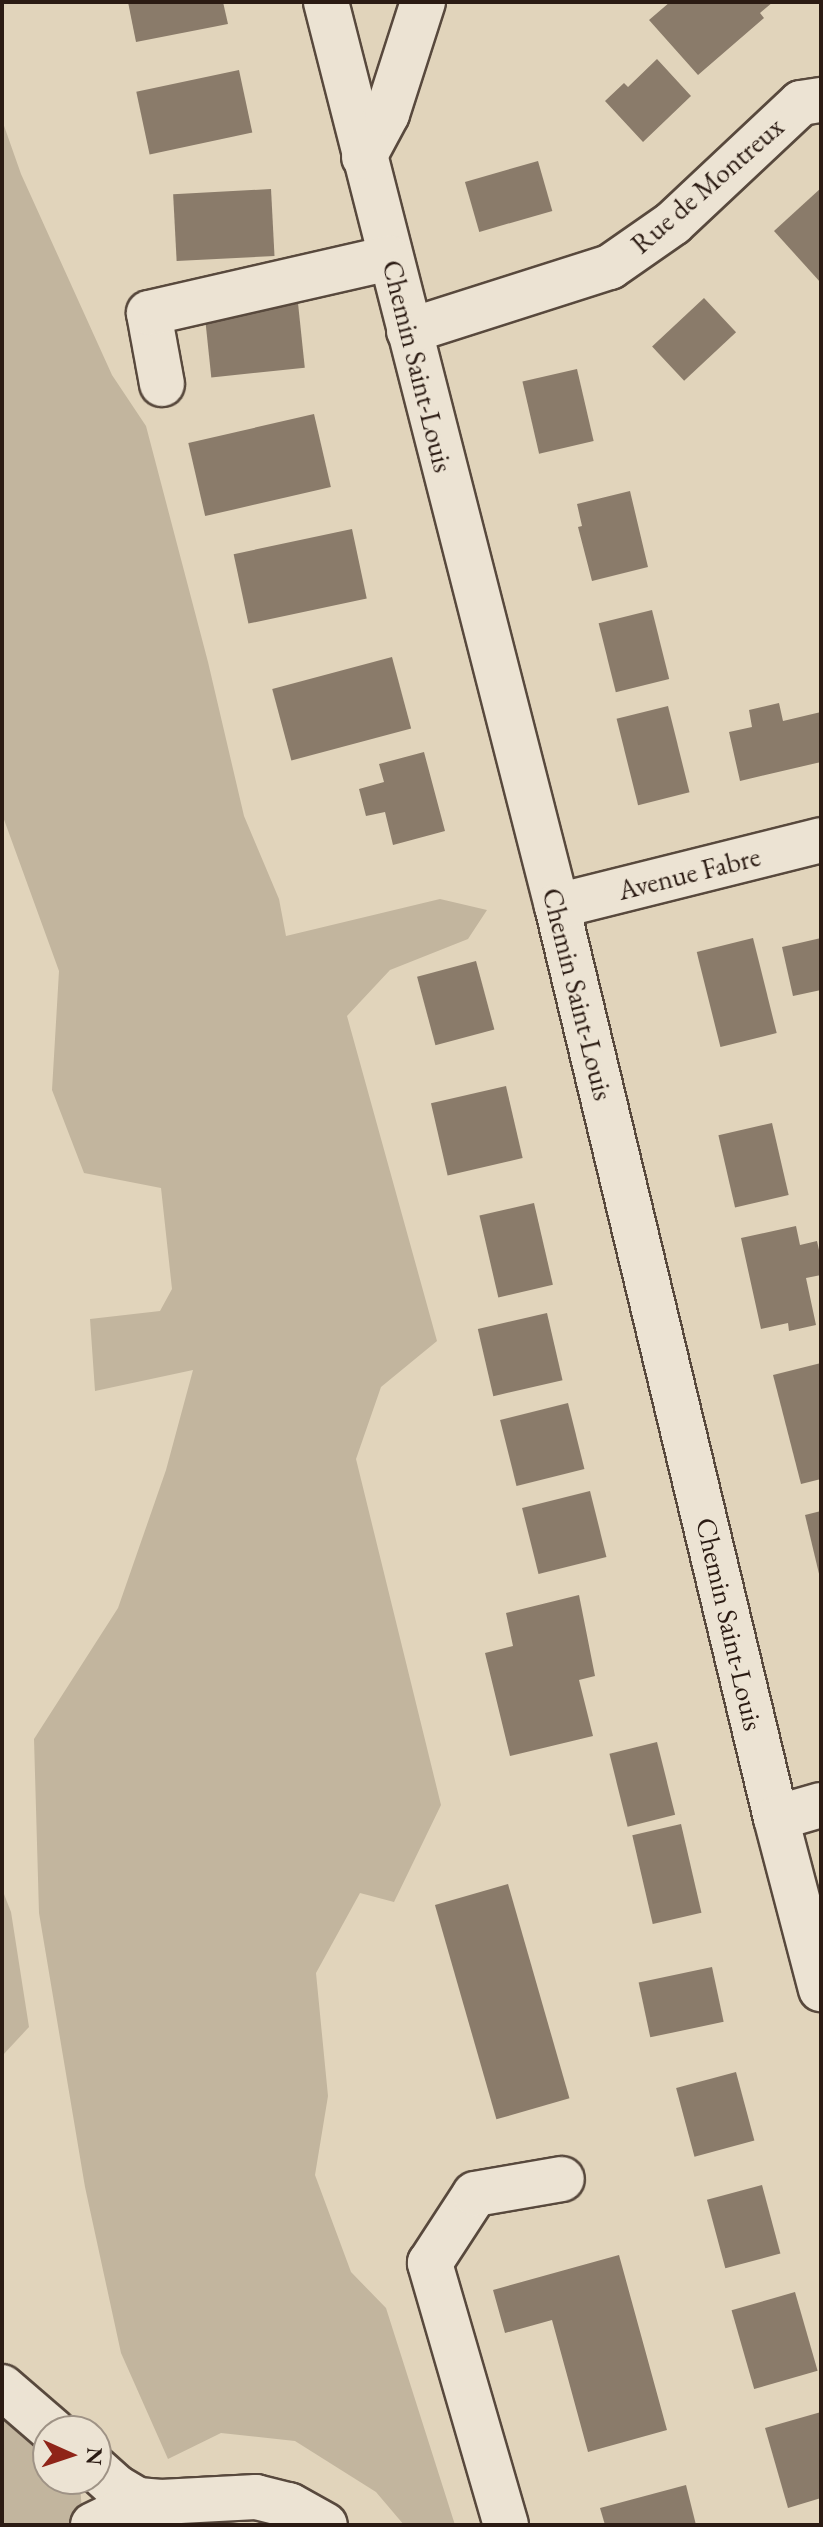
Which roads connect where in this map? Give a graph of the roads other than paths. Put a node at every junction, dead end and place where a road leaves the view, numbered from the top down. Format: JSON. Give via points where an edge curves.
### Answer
{"nodes":[{"id":1,"x":326,"y":2,"type":"edge"},
{"id":2,"x":423,"y":2,"type":"edge"},
{"id":3,"x":821,"y":100,"type":"edge"},
{"id":4,"x":364,"y":157,"type":"junction"},
{"id":5,"x":390,"y":258,"type":"junction"},
{"id":6,"x":409,"y":331,"type":"junction"},
{"id":7,"x":162,"y":384,"type":"dead end"},
{"id":8,"x":821,"y":840,"type":"edge"},
{"id":9,"x":557,"y":906,"type":"junction"},
{"id":10,"x":821,"y":1805,"type":"edge"},
{"id":11,"x":776,"y":1818,"type":"junction"},
{"id":12,"x":821,"y":1989,"type":"edge"},
{"id":13,"x":562,"y":2179,"type":"dead end"},
{"id":14,"x":2,"y":2387,"type":"edge"},
{"id":15,"x":34,"y":2415,"type":"edge"},
{"id":16,"x":112,"y":2483,"type":"edge"},
{"id":17,"x":161,"y":2502,"type":"junction"},
{"id":18,"x":222,"y":2511,"type":"edge"},
{"id":19,"x":93,"y":2525,"type":"edge"},
{"id":20,"x":325,"y":2525,"type":"edge"},
{"id":21,"x":506,"y":2525,"type":"edge"}],
"edges":[{"from":1,"to":4,"type":"street","name":"Chemin Saint-Louis"},
{"from":2,"to":4,"type":"street","via":[[387,114]]},
{"from":3,"to":6,"type":"street","name":"Rue de Montreux","via":[[801,103],[673,223],[610,267]]},
{"from":4,"to":5,"type":"street","name":"Chemin Saint-Louis"},
{"from":5,"to":6,"type":"street","name":"Chemin Saint-Louis"},
{"from":5,"to":7,"type":"street","via":[[149,313]]},
{"from":6,"to":9,"type":"street","name":"Chemin Saint-Louis"},
{"from":8,"to":9,"type":"street","name":"Avenue Fabre"},
{"from":9,"to":11,"type":"street","name":"Chemin Saint-Louis"},
{"from":10,"to":11,"type":"street"},
{"from":11,"to":12,"type":"street","name":"Chemin Saint-Louis"},
{"from":13,"to":21,"type":"street","via":[[475,2194],[430,2263]]},
{"from":14,"to":15,"type":"street"},
{"from":16,"to":17,"type":"street","via":[[138,2500]]},
{"from":17,"to":18,"type":"street"},
{"from":17,"to":19,"type":"street"},
{"from":18,"to":20,"type":"street","via":[[256,2497],[289,2505]]}]}
